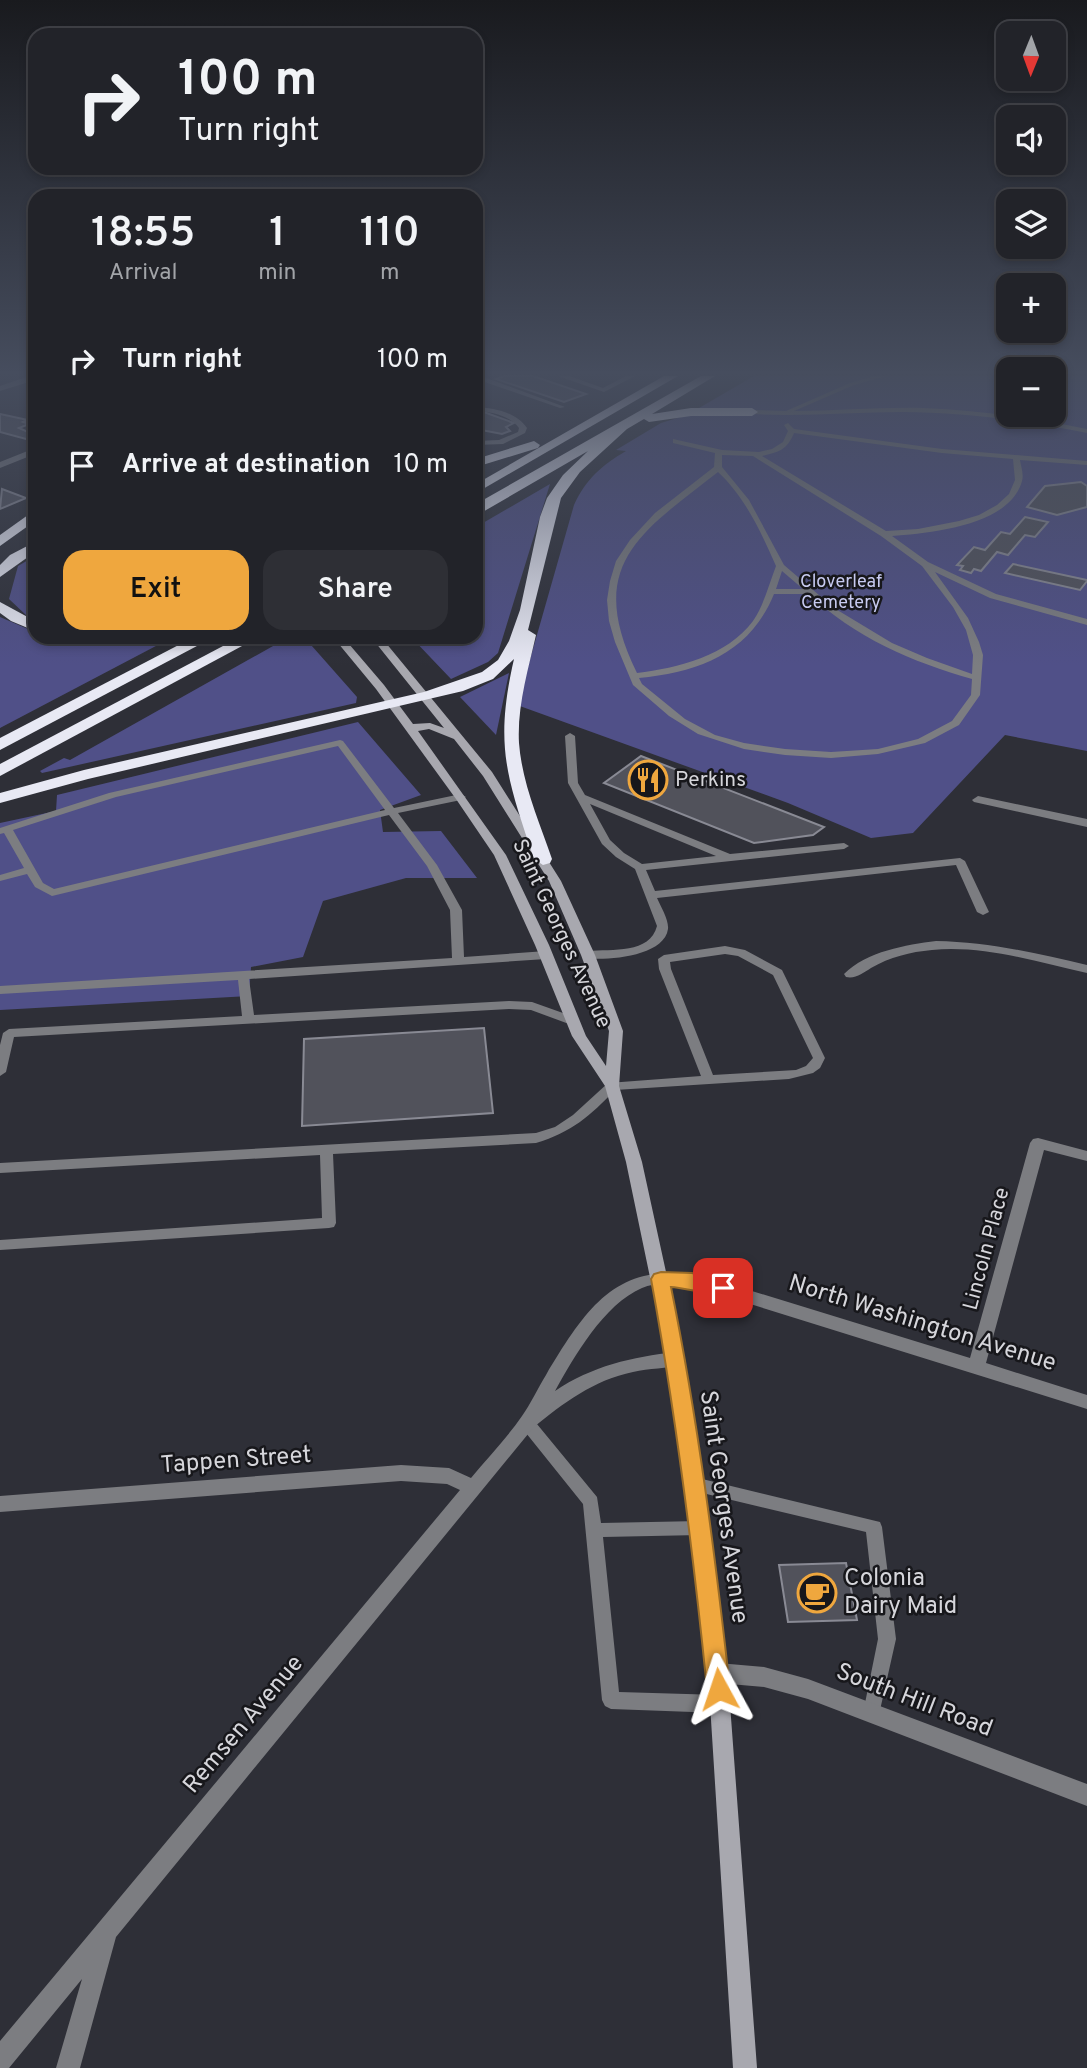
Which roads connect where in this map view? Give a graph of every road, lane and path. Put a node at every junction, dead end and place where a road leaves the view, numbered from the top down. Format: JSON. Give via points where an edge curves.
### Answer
{"nodes":[{"id":1,"x":505,"y":473,"type":"edge"},
{"id":2,"x":542,"y":473,"type":"edge"},
{"id":3,"x":573,"y":473,"type":"edge"},
{"id":4,"x":712,"y":473,"type":"edge"},
{"id":5,"x":724,"y":473,"type":"edge"},
{"id":6,"x":784,"y":473,"type":"edge"},
{"id":7,"x":1018,"y":473,"type":"edge"},
{"id":8,"x":483,"y":485,"type":"edge"},
{"id":9,"x":483,"y":506,"type":"edge"},
{"id":10,"x":28,"y":520,"type":"edge"},
{"id":11,"x":28,"y":533,"type":"edge"},
{"id":12,"x":884,"y":534,"type":"junction"},
{"id":13,"x":0,"y":542,"type":"edge"},
{"id":14,"x":28,"y":550,"type":"edge"},
{"id":15,"x":0,"y":551,"type":"edge"},
{"id":16,"x":925,"y":564,"type":"junction"},
{"id":17,"x":780,"y":566,"type":"junction"},
{"id":18,"x":0,"y":573,"type":"edge"},
{"id":19,"x":809,"y":591,"type":"junction"},
{"id":20,"x":770,"y":592,"type":"junction"},
{"id":21,"x":532,"y":595,"type":"junction"},
{"id":22,"x":0,"y":606,"type":"edge"},
{"id":23,"x":1087,"y":622,"type":"edge"},
{"id":24,"x":28,"y":623,"type":"edge"},
{"id":25,"x":193,"y":644,"type":"edge"},
{"id":26,"x":237,"y":644,"type":"edge"},
{"id":27,"x":344,"y":644,"type":"edge"},
{"id":28,"x":382,"y":644,"type":"edge"},
{"id":29,"x":634,"y":676,"type":"junction"},
{"id":30,"x":978,"y":678,"type":"junction"},
{"id":31,"x":426,"y":696,"type":"junction"},
{"id":32,"x":393,"y":704,"type":"junction"},
{"id":33,"x":410,"y":728,"type":"junction"},
{"id":34,"x":570,"y":736,"type":"dead end"},
{"id":35,"x":463,"y":740,"type":"junction"},
{"id":36,"x":0,"y":745,"type":"edge"},
{"id":37,"x":0,"y":771,"type":"edge"},
{"id":38,"x":461,"y":797,"type":"junction"},
{"id":39,"x":581,"y":797,"type":"junction"},
{"id":40,"x":0,"y":798,"type":"edge"},
{"id":41,"x":978,"y":800,"type":"dead end"},
{"id":42,"x":390,"y":813,"type":"junction"},
{"id":43,"x":1087,"y":823,"type":"edge"},
{"id":44,"x":4,"y":830,"type":"edge"},
{"id":45,"x":844,"y":846,"type":"dead end"},
{"id":46,"x":730,"y":857,"type":"junction"},
{"id":47,"x":542,"y":859,"type":"junction"},
{"id":48,"x":640,"y":867,"type":"junction"},
{"id":49,"x":31,"y":870,"type":"junction"},
{"id":50,"x":0,"y":878,"type":"edge"},
{"id":51,"x":651,"y":895,"type":"junction"},
{"id":52,"x":983,"y":912,"type":"dead end"},
{"id":53,"x":652,"y":946,"type":"junction"},
{"id":54,"x":546,"y":955,"type":"junction"},
{"id":55,"x":588,"y":955,"type":"junction"},
{"id":56,"x":664,"y":959,"type":"junction"},
{"id":57,"x":458,"y":961,"type":"junction"},
{"id":58,"x":1087,"y":970,"type":"edge"},
{"id":59,"x":851,"y":974,"type":"dead end"},
{"id":60,"x":243,"y":976,"type":"junction"},
{"id":61,"x":0,"y":990,"type":"edge"},
{"id":62,"x":248,"y":1020,"type":"junction"},
{"id":63,"x":573,"y":1021,"type":"junction"},
{"id":64,"x":0,"y":1072,"type":"edge"},
{"id":65,"x":709,"y":1080,"type":"junction"},
{"id":66,"x":612,"y":1086,"type":"junction"},
{"id":67,"x":326,"y":1150,"type":"junction"},
{"id":68,"x":1087,"y":1156,"type":"edge"},
{"id":69,"x":0,"y":1168,"type":"edge"},
{"id":70,"x":0,"y":1245,"type":"edge"},
{"id":71,"x":661,"y":1279,"type":"junction"},
{"id":72,"x":676,"y":1359,"type":"junction"},
{"id":73,"x":976,"y":1367,"type":"junction"},
{"id":74,"x":1087,"y":1402,"type":"edge"},
{"id":75,"x":527,"y":1423,"type":"junction"},
{"id":76,"x":694,"y":1484,"type":"junction"},
{"id":77,"x":474,"y":1488,"type":"junction"},
{"id":78,"x":0,"y":1504,"type":"edge"},
{"id":79,"x":700,"y":1528,"type":"junction"},
{"id":80,"x":594,"y":1530,"type":"junction"},
{"id":81,"x":718,"y":1673,"type":"junction"},
{"id":82,"x":720,"y":1704,"type":"junction"},
{"id":83,"x":872,"y":1713,"type":"junction"},
{"id":84,"x":1087,"y":1795,"type":"edge"},
{"id":85,"x":106,"y":1933,"type":"junction"},
{"id":86,"x":0,"y":2060,"type":"edge"},
{"id":87,"x":68,"y":2068,"type":"edge"},
{"id":88,"x":744,"y":2068,"type":"edge"}],
"edges":[{"from":1,"to":8,"type":"highway"},
{"from":2,"to":9,"type":"highway"},
{"from":3,"to":21,"type":"highway","via":[[548,515]]},
{"from":4,"to":29,"type":"lane","via":[[650,522],[622,558],[610,608]]},
{"from":5,"to":17,"type":"lane","via":[[770,542]]},
{"from":6,"to":12,"type":"lane"},
{"from":7,"to":12,"type":"lane","via":[[1012,495],[999,507],[950,527]]},
{"from":10,"to":13,"type":"highway"},
{"from":11,"to":15,"type":"highway"},
{"from":12,"to":16,"type":"lane"},
{"from":14,"to":18,"type":"highway"},
{"from":16,"to":23,"type":"lane","via":[[993,596]]},
{"from":16,"to":30,"type":"lane","via":[[966,620],[978,651]]},
{"from":17,"to":19,"type":"lane"},
{"from":17,"to":20,"type":"lane"},
{"from":19,"to":20,"type":"lane"},
{"from":19,"to":30,"type":"lane","via":[[840,617],[892,646],[932,665]]},
{"from":20,"to":29,"type":"lane","via":[[756,623],[726,648],[688,666]]},
{"from":21,"to":31,"type":"highway","via":[[504,663],[473,682]]},
{"from":21,"to":47,"type":"highway","via":[[511,741]]},
{"from":22,"to":24,"type":"highway"},
{"from":25,"to":36,"type":"highway"},
{"from":26,"to":37,"type":"highway"},
{"from":27,"to":32,"type":"main road","name":"Saint Georges Avenue"},
{"from":28,"to":31,"type":"main road","name":"Saint Georges Avenue"},
{"from":29,"to":30,"type":"lane","via":[[668,712],[694,729],[738,745],[816,755],[885,751],[934,735],[962,716]]},
{"from":31,"to":32,"type":"highway"},
{"from":31,"to":35,"type":"main road","name":"Saint Georges Avenue"},
{"from":32,"to":33,"type":"main road","name":"Saint Georges Avenue"},
{"from":32,"to":40,"type":"highway"},
{"from":33,"to":35,"type":"main road","via":[[436,728]]},
{"from":33,"to":38,"type":"main road","name":"Saint Georges Avenue"},
{"from":34,"to":39,"type":"lane","via":[[573,783]]},
{"from":35,"to":47,"type":"main road","name":"Saint Georges Avenue"},
{"from":38,"to":42,"type":"lane"},
{"from":38,"to":54,"type":"main road","name":"Saint Georges Avenue","via":[[500,855]]},
{"from":39,"to":46,"type":"lane"},
{"from":39,"to":48,"type":"lane","via":[[606,842]]},
{"from":41,"to":43,"type":"street"},
{"from":42,"to":44,"type":"lane","via":[[340,743],[113,795]]},
{"from":42,"to":49,"type":"lane","via":[[52,893],[39,885]]},
{"from":42,"to":57,"type":"lane","via":[[432,865],[456,910]]},
{"from":44,"to":49,"type":"lane"},
{"from":45,"to":46,"type":"lane"},
{"from":46,"to":48,"type":"lane"},
{"from":47,"to":55,"type":"main road","name":"Saint Georges Avenue"},
{"from":48,"to":51,"type":"lane"},
{"from":49,"to":50,"type":"lane"},
{"from":51,"to":52,"type":"lane","via":[[960,861]]},
{"from":51,"to":53,"type":"lane","via":[[663,926],[662,936]]},
{"from":53,"to":55,"type":"lane"},
{"from":53,"to":56,"type":"lane"},
{"from":54,"to":57,"type":"lane"},
{"from":54,"to":63,"type":"main road","name":"Saint Georges Avenue"},
{"from":55,"to":66,"type":"main road","name":"Saint Georges Avenue","via":[[616,1031]]},
{"from":56,"to":65,"type":"lane"},
{"from":56,"to":65,"type":"lane","via":[[725,950],[741,953],[778,973],[819,1058],[808,1070]]},
{"from":57,"to":60,"type":"lane"},
{"from":58,"to":59,"type":"street","via":[[996,948],[962,945],[887,955]]},
{"from":60,"to":61,"type":"lane"},
{"from":60,"to":62,"type":"lane"},
{"from":62,"to":63,"type":"lane","via":[[509,1005],[532,1006]]},
{"from":62,"to":64,"type":"lane","via":[[9,1034]]},
{"from":63,"to":66,"type":"main road","name":"Saint Georges Avenue"},
{"from":65,"to":66,"type":"lane"},
{"from":66,"to":67,"type":"lane","via":[[573,1124],[544,1136]]},
{"from":66,"to":71,"type":"main road","name":"Saint Georges Avenue"},
{"from":67,"to":69,"type":"lane"},
{"from":67,"to":70,"type":"lane","via":[[329,1223]]},
{"from":68,"to":73,"type":"street","name":"Lincoln Place","via":[[1038,1143]]},
{"from":71,"to":72,"type":"main road","name":"Saint Georges Avenue"},
{"from":71,"to":73,"type":"street","name":"North Washington Avenue","via":[[708,1283]]},
{"from":71,"to":75,"type":"street","name":"Remsen Avenue","via":[[636,1284],[610,1302],[572,1348]]},
{"from":72,"to":75,"type":"street","name":"Remsen Avenue","via":[[603,1372],[565,1392]]},
{"from":72,"to":76,"type":"main road","name":"Saint Georges Avenue"},
{"from":73,"to":74,"type":"street","name":"North Washington Avenue"},
{"from":75,"to":77,"type":"street","name":"Remsen Avenue"},
{"from":75,"to":80,"type":"lane","via":[[591,1502]]},
{"from":76,"to":79,"type":"main road","name":"Saint Georges Avenue"},
{"from":76,"to":83,"type":"lane","via":[[874,1527],[887,1639]]},
{"from":77,"to":78,"type":"street","name":"Tappen Street","via":[[449,1476],[401,1473]]},
{"from":77,"to":85,"type":"street","name":"Remsen Avenue"},
{"from":79,"to":80,"type":"lane"},
{"from":79,"to":81,"type":"main road","name":"Saint Georges Avenue"},
{"from":80,"to":82,"type":"lane","via":[[611,1700]]},
{"from":81,"to":82,"type":"main road","name":"Saint Georges Avenue"},
{"from":81,"to":83,"type":"street","name":"South Hill Road","via":[[765,1677]]},
{"from":82,"to":88,"type":"main road","name":"Saint Georges Avenue"},
{"from":83,"to":84,"type":"street","name":"South Hill Road"},
{"from":85,"to":86,"type":"street","name":"Remsen Avenue"},
{"from":85,"to":87,"type":"street"}]}
